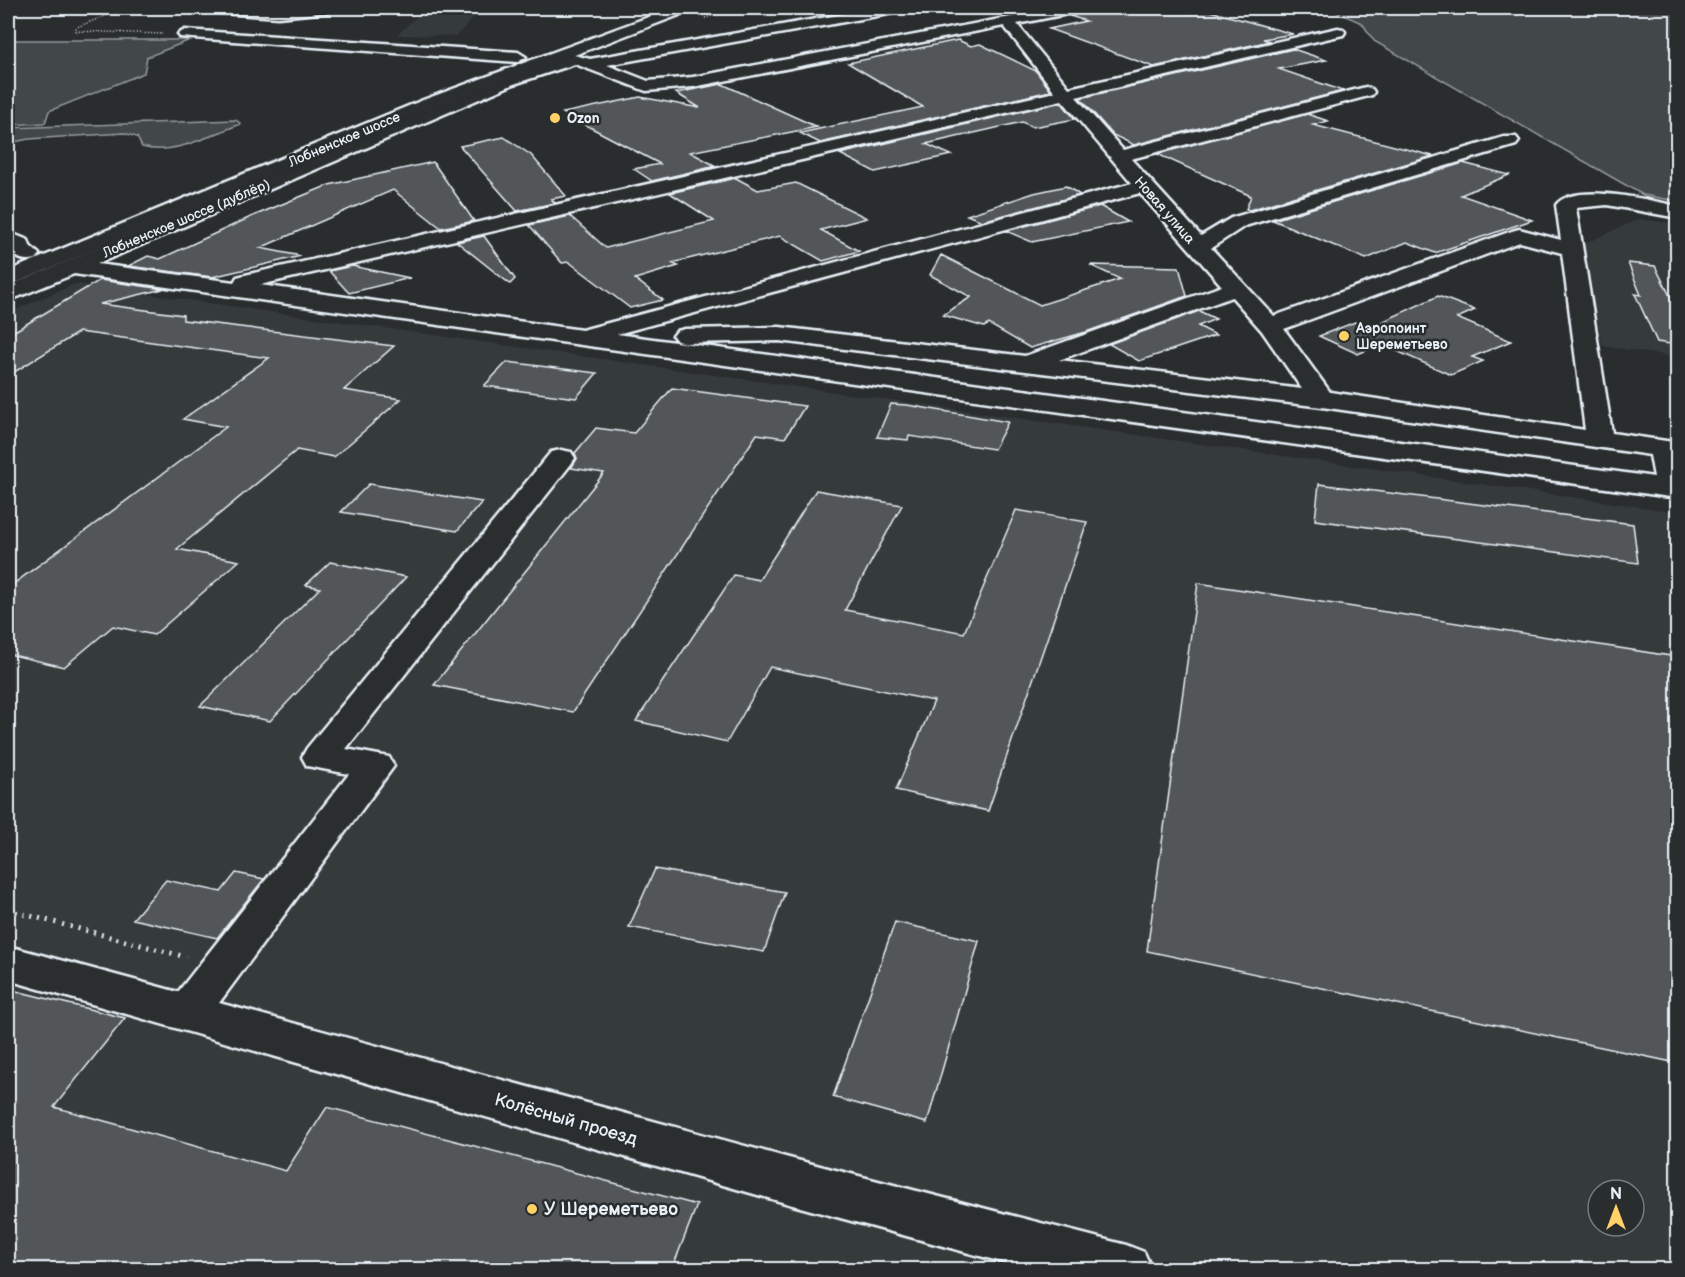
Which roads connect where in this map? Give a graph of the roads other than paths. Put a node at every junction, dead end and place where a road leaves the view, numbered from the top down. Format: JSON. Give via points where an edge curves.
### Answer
{"nodes":[{"id":1,"x":209,"y":8,"type":"edge"},
{"id":2,"x":329,"y":8,"type":"edge"},
{"id":3,"x":658,"y":8,"type":"edge"},
{"id":4,"x":685,"y":8,"type":"edge"},
{"id":5,"x":899,"y":8,"type":"edge"},
{"id":6,"x":1077,"y":8,"type":"edge"},
{"id":7,"x":1007,"y":21,"type":"junction"},
{"id":8,"x":1338,"y":32,"type":"dead end"},
{"id":9,"x":185,"y":34,"type":"road end"},
{"id":10,"x":522,"y":62,"type":"junction"},
{"id":11,"x":587,"y":64,"type":"junction"},
{"id":12,"x":508,"y":81,"type":"junction"},
{"id":13,"x":1366,"y":93,"type":"dead end"},
{"id":14,"x":1065,"y":95,"type":"junction"},
{"id":15,"x":1510,"y":141,"type":"dead end"},
{"id":16,"x":1120,"y":156,"type":"junction"},
{"id":17,"x":1143,"y":186,"type":"junction"},
{"id":18,"x":1677,"y":212,"type":"edge"},
{"id":19,"x":8,"y":238,"type":"edge"},
{"id":20,"x":1198,"y":247,"type":"junction"},
{"id":21,"x":1572,"y":249,"type":"junction"},
{"id":22,"x":28,"y":254,"type":"junction"},
{"id":23,"x":8,"y":263,"type":"edge"},
{"id":24,"x":70,"y":267,"type":"junction"},
{"id":25,"x":8,"y":279,"type":"edge"},
{"id":26,"x":225,"y":287,"type":"junction"},
{"id":27,"x":1236,"y":288,"type":"junction"},
{"id":28,"x":8,"y":294,"type":"edge"},
{"id":29,"x":1270,"y":326,"type":"junction"},
{"id":30,"x":578,"y":337,"type":"junction"},
{"id":31,"x":1025,"y":364,"type":"junction"},
{"id":32,"x":1322,"y":399,"type":"junction"},
{"id":33,"x":1600,"y":440,"type":"junction"},
{"id":34,"x":561,"y":458,"type":"dead end"},
{"id":35,"x":8,"y":963,"type":"edge"},
{"id":36,"x":187,"y":1013,"type":"junction"},
{"id":37,"x":1126,"y":1269,"type":"edge"}],
"edges":[{"from":1,"to":2,"type":"street","via":[[278,13]]},
{"from":3,"to":10,"type":"street","name":"Лобненское шоссе"},
{"from":4,"to":10,"type":"street","name":"Лобненское шоссе"},
{"from":5,"to":11,"type":"street"},
{"from":6,"to":7,"type":"street"},
{"from":7,"to":11,"type":"street","via":[[693,82],[646,87]]},
{"from":7,"to":14,"type":"street","name":"Новая улица"},
{"from":8,"to":14,"type":"street"},
{"from":9,"to":10,"type":"street"},
{"from":10,"to":12,"type":"street","name":"Лобненское шоссе (дублёр)","via":[[518,75]]},
{"from":10,"to":22,"type":"street","name":"Лобненское шоссе"},
{"from":10,"to":25,"type":"street","name":"Лобненское шоссе"},
{"from":11,"to":12,"type":"street","via":[[564,59]]},
{"from":12,"to":24,"type":"street","name":"Лобненское шоссе (дублёр)"},
{"from":13,"to":16,"type":"street"},
{"from":14,"to":16,"type":"street","name":"Новая улица"},
{"from":14,"to":26,"type":"street"},
{"from":15,"to":20,"type":"street","via":[[1238,222]]},
{"from":16,"to":17,"type":"street","name":"Новая улица"},
{"from":17,"to":20,"type":"street","name":"Новая улица"},
{"from":17,"to":30,"type":"street"},
{"from":18,"to":21,"type":"street","via":[[1613,201],[1575,201],[1566,205]]},
{"from":19,"to":22,"type":"street","via":[[21,244],[20,248]]},
{"from":20,"to":27,"type":"street","name":"Новая улица"},
{"from":21,"to":29,"type":"street","via":[[1519,235]]},
{"from":21,"to":33,"type":"street"},
{"from":22,"to":23,"type":"street","name":"Лобненское шоссе"},
{"from":24,"to":26,"type":"street"},
{"from":24,"to":28,"type":"street","name":"Лобненское шоссе (дублёр)"},
{"from":26,"to":30,"type":"street"},
{"from":27,"to":29,"type":"street","name":"Новая улица"},
{"from":27,"to":31,"type":"street"},
{"from":29,"to":32,"type":"street","name":"Новая улица"},
{"from":30,"to":31,"type":"street","via":[[778,334]]},
{"from":30,"to":33,"type":"street","via":[[1670,488],[1663,448]]},
{"from":31,"to":32,"type":"street"},
{"from":32,"to":33,"type":"street"},
{"from":34,"to":36,"type":"street","via":[[321,757],[376,766]]},
{"from":35,"to":36,"type":"street","name":"Колёсный проезд"},
{"from":36,"to":37,"type":"street","name":"Колёсный проезд","via":[[789,1181]]}]}
